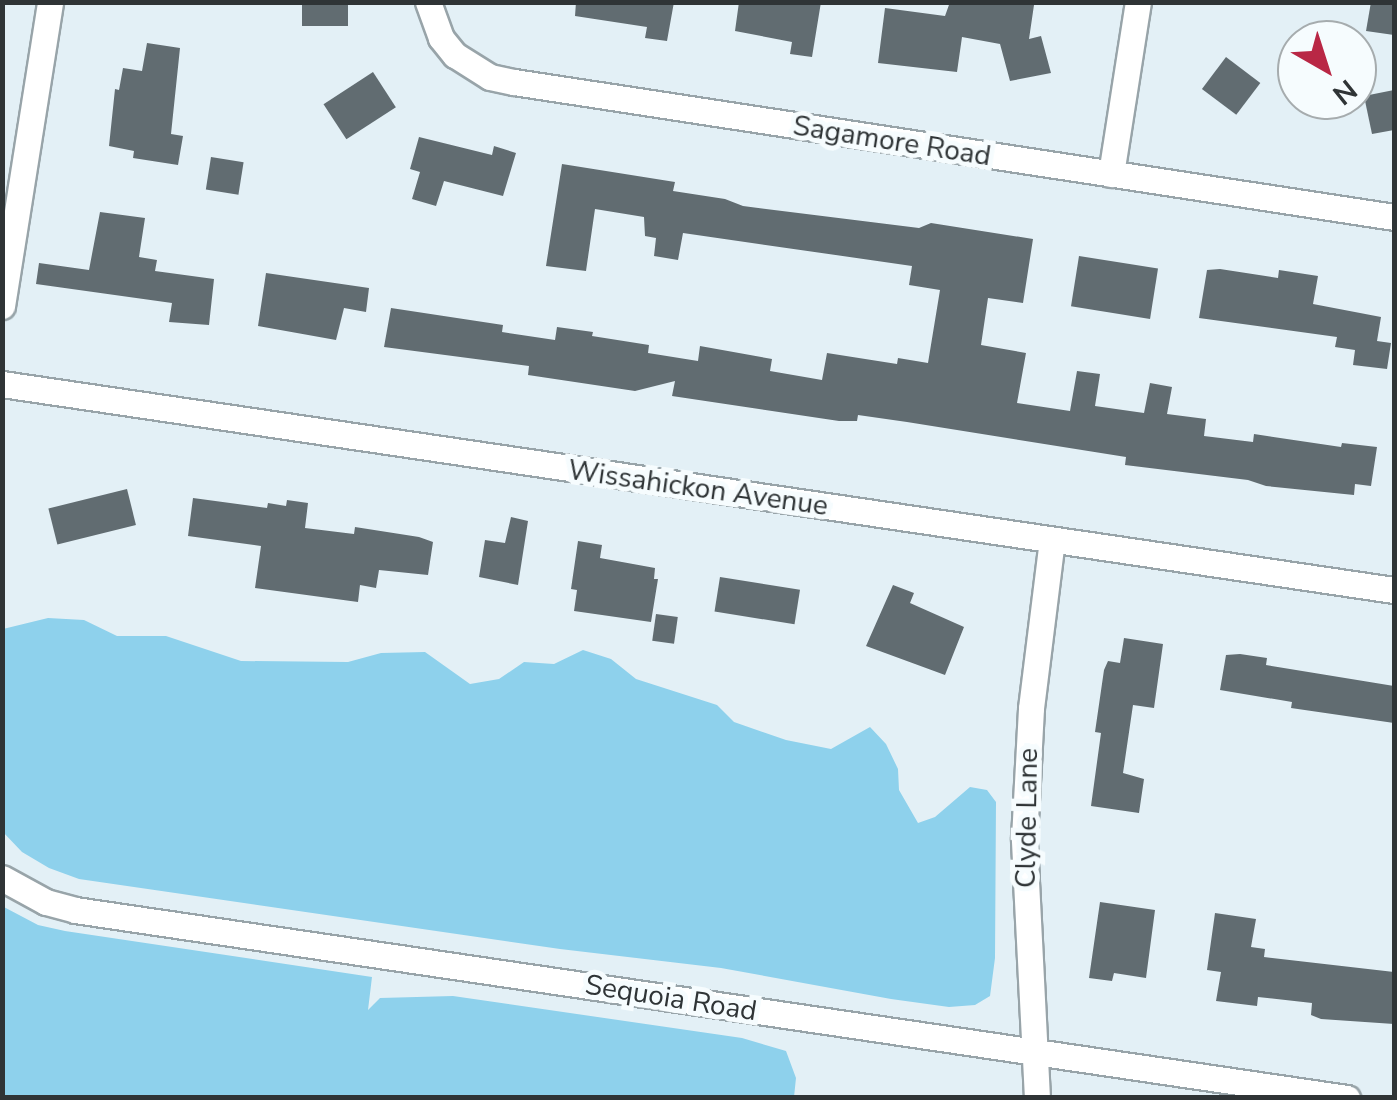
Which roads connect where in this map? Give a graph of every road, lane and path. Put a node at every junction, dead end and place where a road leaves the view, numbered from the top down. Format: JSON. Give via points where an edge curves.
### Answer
{"nodes":[{"id":1,"x":50,"y":2,"type":"edge"},
{"id":2,"x":428,"y":2,"type":"edge"},
{"id":3,"x":1138,"y":2,"type":"edge"},
{"id":4,"x":1112,"y":174,"type":"junction"},
{"id":5,"x":1394,"y":217,"type":"edge"},
{"id":6,"x":2,"y":306,"type":"edge"},
{"id":7,"x":2,"y":384,"type":"edge"},
{"id":8,"x":1052,"y":540,"type":"junction"},
{"id":9,"x":1394,"y":590,"type":"edge"},
{"id":10,"x":2,"y":878,"type":"edge"},
{"id":11,"x":1034,"y":1053,"type":"junction"},
{"id":12,"x":1037,"y":1098,"type":"edge"},
{"id":13,"x":1347,"y":1098,"type":"edge"}],
"edges":[{"from":1,"to":6,"type":"street"},
{"from":2,"to":4,"type":"street","name":"Sagamore Road","via":[[455,56],[490,77]]},
{"from":3,"to":4,"type":"street"},
{"from":4,"to":5,"type":"street","name":"Sagamore Road"},
{"from":7,"to":8,"type":"street","name":"Wissahickon Avenue"},
{"from":8,"to":9,"type":"street","name":"Wissahickon Avenue"},
{"from":8,"to":11,"type":"street","name":"Clyde Lane","via":[[1026,784]]},
{"from":10,"to":11,"type":"street","name":"Sequoia Road","via":[[75,910]]},
{"from":11,"to":12,"type":"street","name":"Clyde Lane"},
{"from":11,"to":13,"type":"street","name":"Sequoia Road"}]}
